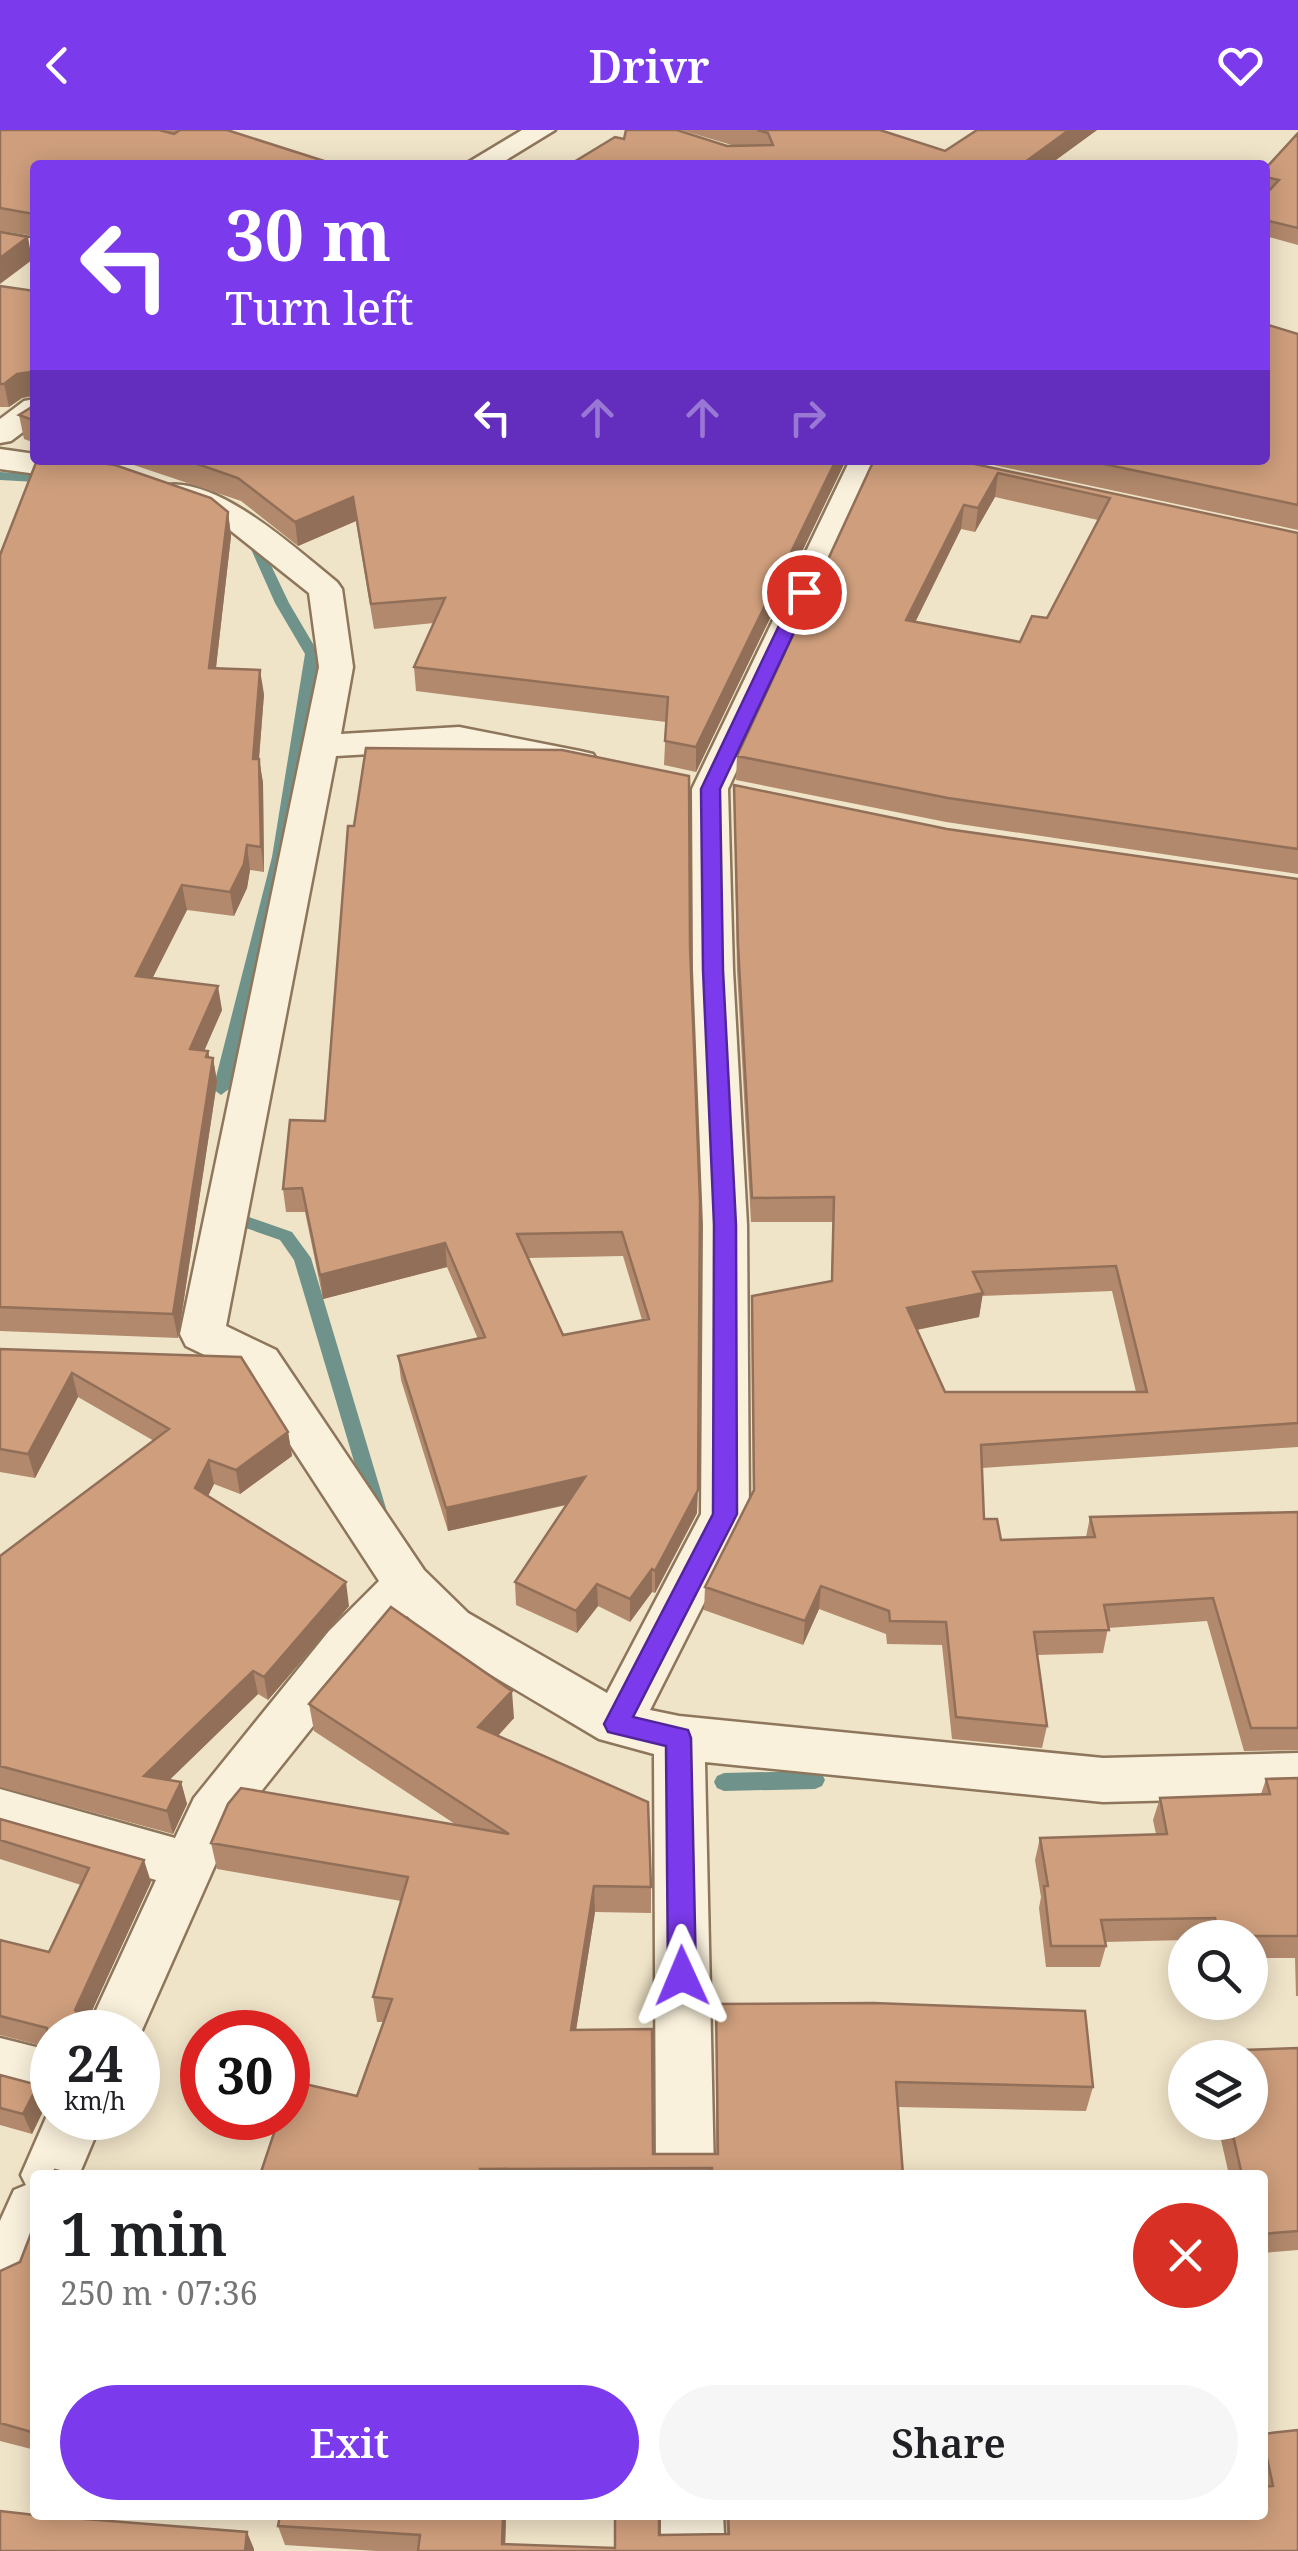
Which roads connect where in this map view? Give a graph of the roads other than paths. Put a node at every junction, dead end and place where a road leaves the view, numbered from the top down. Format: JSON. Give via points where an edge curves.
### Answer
{"nodes":[{"id":1,"x":542,"y":130,"type":"edge"},
{"id":2,"x":487,"y":160,"type":"edge"},
{"id":3,"x":0,"y":242,"type":"edge"},
{"id":4,"x":30,"y":247,"type":"edge"},
{"id":5,"x":0,"y":390,"type":"edge"},
{"id":6,"x":30,"y":393,"type":"edge"},
{"id":7,"x":30,"y":412,"type":"edge"},
{"id":8,"x":0,"y":434,"type":"edge"},
{"id":9,"x":0,"y":459,"type":"edge"},
{"id":10,"x":30,"y":463,"type":"edge"},
{"id":11,"x":44,"y":465,"type":"edge"},
{"id":12,"x":864,"y":465,"type":"edge"},
{"id":13,"x":320,"y":746,"type":"junction"},
{"id":14,"x":614,"y":769,"type":"edge"},
{"id":15,"x":167,"y":1359,"type":"edge"},
{"id":16,"x":260,"y":1362,"type":"junction"},
{"id":17,"x":407,"y":1584,"type":"junction"},
{"id":18,"x":617,"y":1724,"type":"junction"},
{"id":19,"x":678,"y":1738,"type":"junction"},
{"id":20,"x":1298,"y":1774,"type":"edge"},
{"id":21,"x":0,"y":1812,"type":"edge"},
{"id":22,"x":190,"y":1866,"type":"junction"},
{"id":23,"x":122,"y":2010,"type":"edge"},
{"id":24,"x":0,"y":2064,"type":"edge"},
{"id":25,"x":30,"y":2072,"type":"edge"},
{"id":26,"x":65,"y":2140,"type":"edge"},
{"id":27,"x":52,"y":2170,"type":"edge"},
{"id":28,"x":685,"y":2170,"type":"edge"},
{"id":29,"x":30,"y":2222,"type":"edge"},
{"id":30,"x":0,"y":2265,"type":"edge"},
{"id":31,"x":692,"y":2520,"type":"edge"},
{"id":32,"x":693,"y":2551,"type":"edge"}],
"edges":[{"from":1,"to":2,"type":"street"},
{"from":3,"to":4,"type":"street"},
{"from":5,"to":6,"type":"street"},
{"from":7,"to":8,"type":"street"},
{"from":9,"to":10,"type":"street"},
{"from":11,"to":13,"type":"street","via":[[126,476],[228,512],[325,589],[336,667]]},
{"from":12,"to":18,"type":"street","via":[[710,789],[725,1225],[725,1514]]},
{"from":13,"to":14,"type":"street","via":[[460,738]]},
{"from":13,"to":16,"type":"street","via":[[202,1334]]},
{"from":15,"to":16,"type":"street"},
{"from":16,"to":17,"type":"street"},
{"from":17,"to":18,"type":"street","via":[[451,1627]]},
{"from":17,"to":22,"type":"street","via":[[347,1646],[212,1814]]},
{"from":18,"to":19,"type":"street"},
{"from":19,"to":20,"type":"street","via":[[1103,1780]]},
{"from":19,"to":28,"type":"street"},
{"from":21,"to":22,"type":"street"},
{"from":22,"to":23,"type":"street"},
{"from":24,"to":25,"type":"street"},
{"from":26,"to":27,"type":"street"},
{"from":29,"to":30,"type":"street"},
{"from":31,"to":32,"type":"street"}]}
